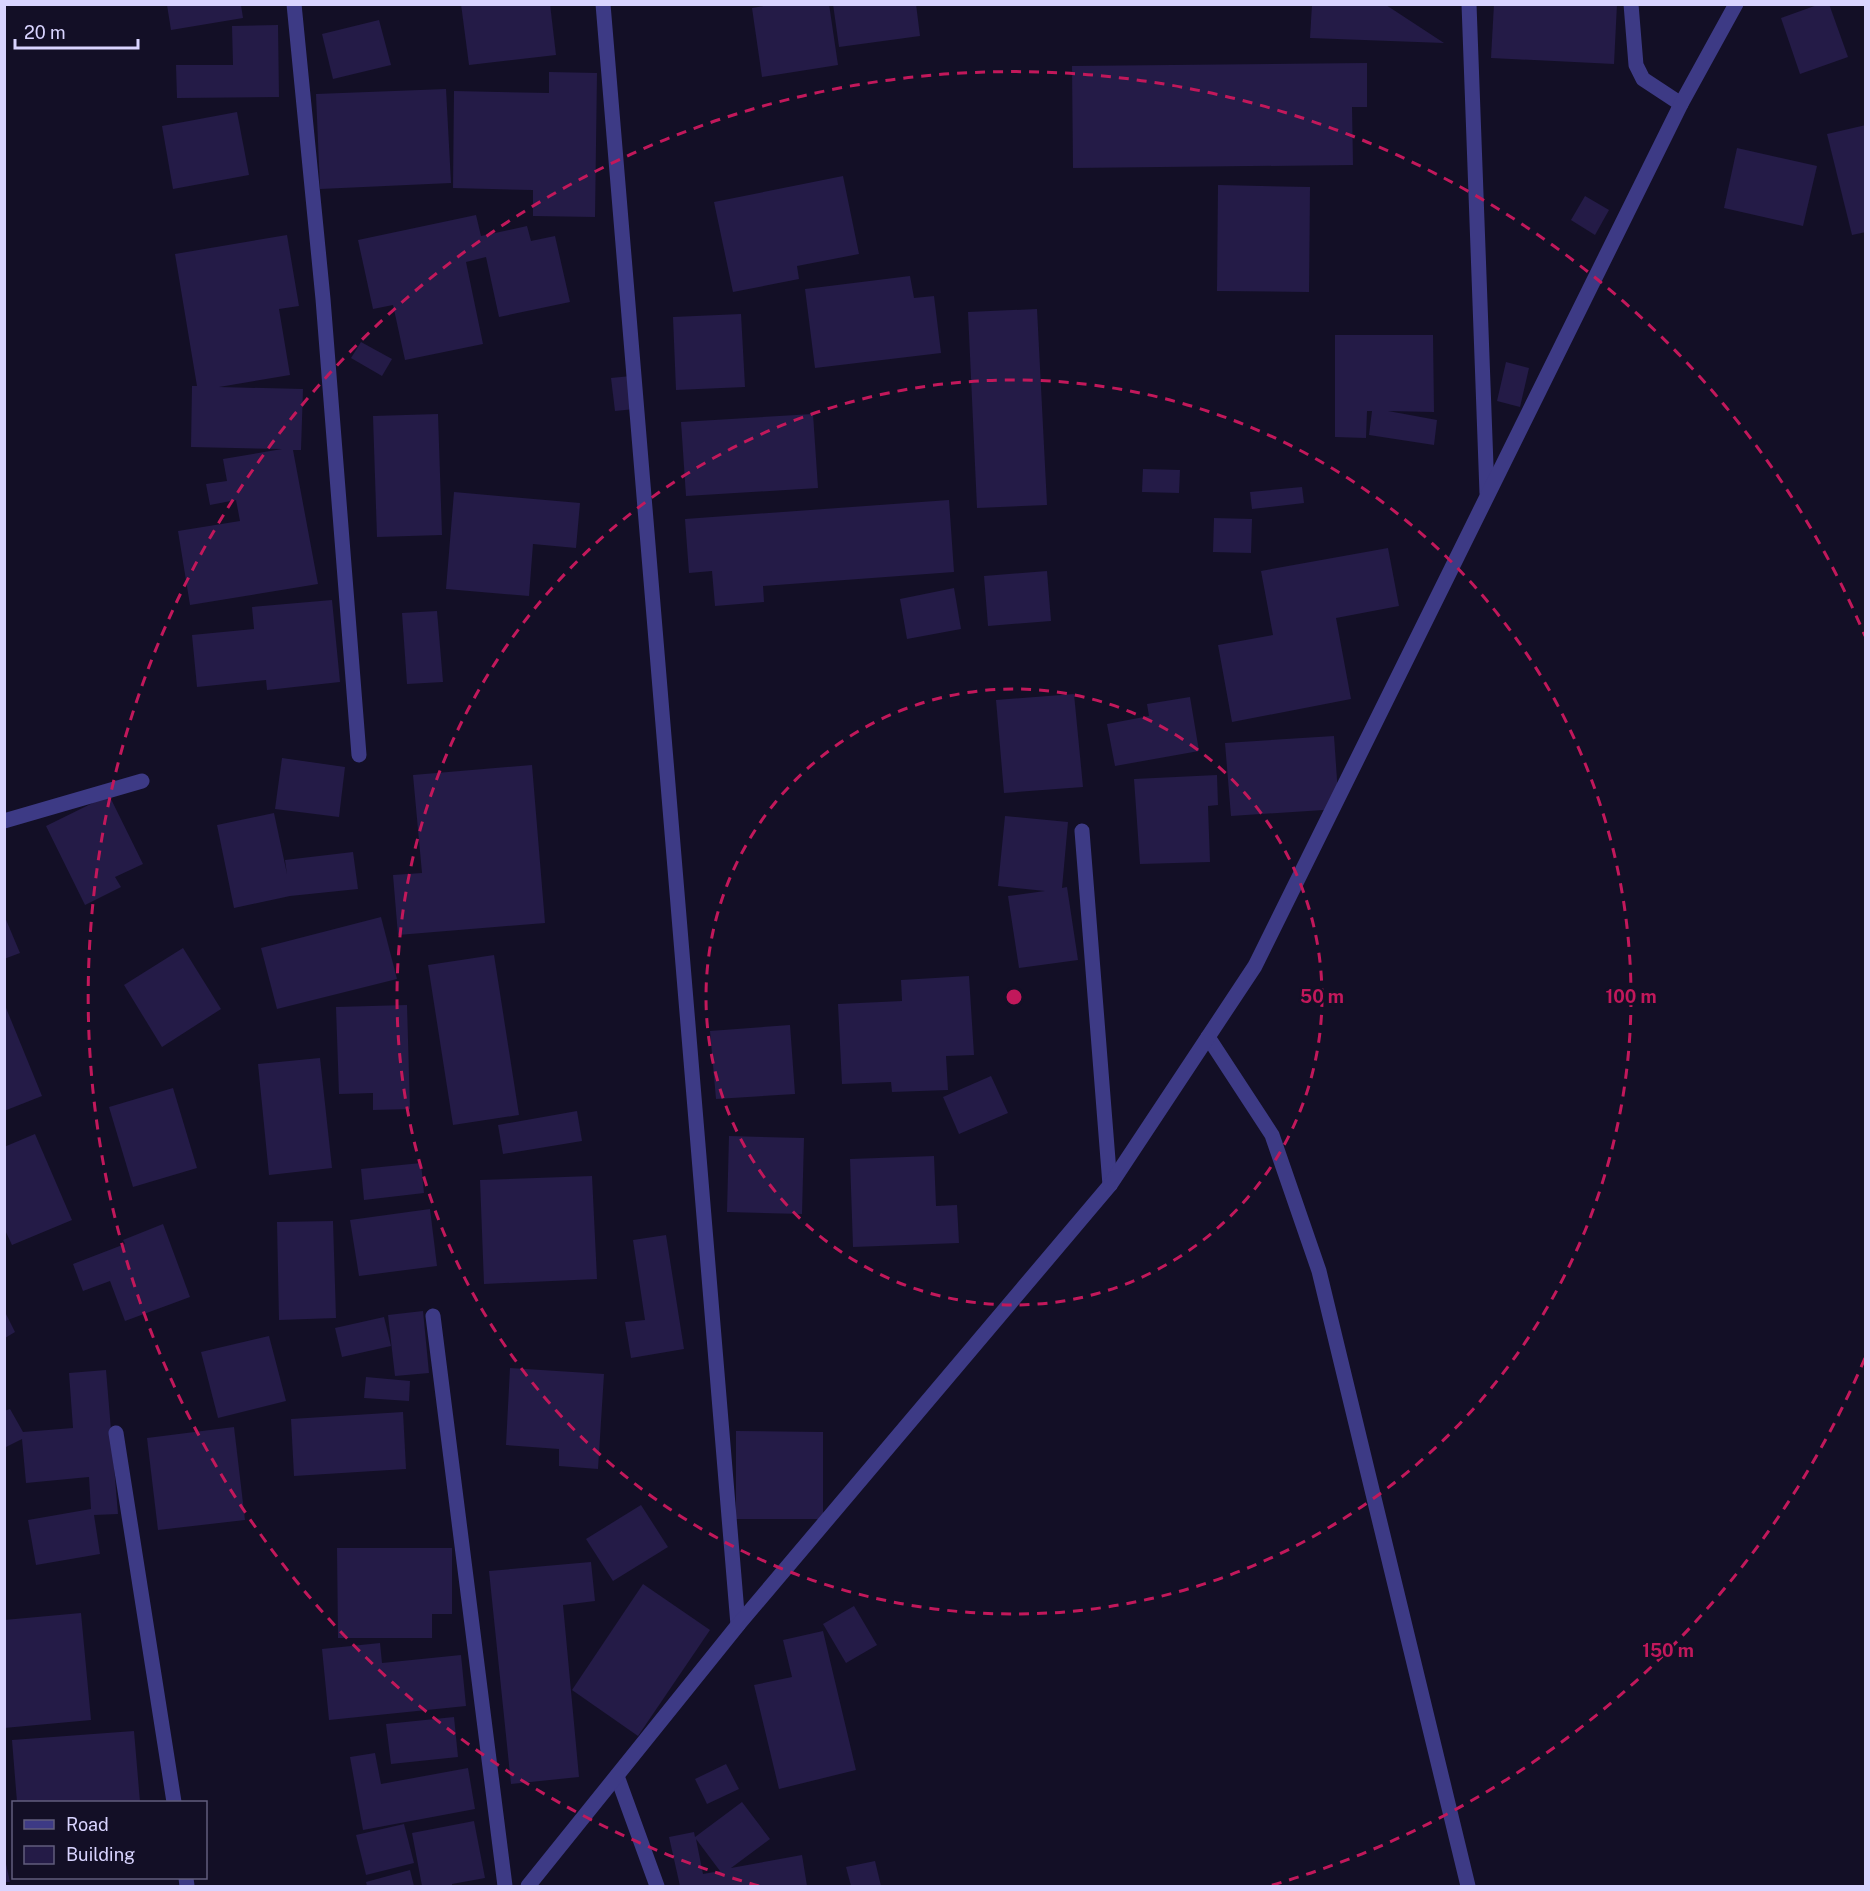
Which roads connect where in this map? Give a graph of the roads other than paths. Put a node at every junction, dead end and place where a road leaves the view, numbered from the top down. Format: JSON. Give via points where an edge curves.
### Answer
{"nodes":[{"id":1,"x":294,"y":4,"type":"edge"},
{"id":2,"x":603,"y":4,"type":"edge"},
{"id":3,"x":1469,"y":4,"type":"edge"},
{"id":4,"x":1631,"y":4,"type":"edge"},
{"id":5,"x":1736,"y":4,"type":"edge"},
{"id":6,"x":1681,"y":104,"type":"junction"},
{"id":7,"x":1487,"y":497,"type":"junction"},
{"id":8,"x":359,"y":755,"type":"dead end"},
{"id":9,"x":142,"y":781,"type":"dead end"},
{"id":10,"x":4,"y":821,"type":"edge"},
{"id":11,"x":1082,"y":831,"type":"dead end"},
{"id":12,"x":1208,"y":1037,"type":"junction"},
{"id":13,"x":1110,"y":1185,"type":"junction"},
{"id":14,"x":433,"y":1316,"type":"dead end"},
{"id":15,"x":116,"y":1433,"type":"dead end"},
{"id":16,"x":738,"y":1625,"type":"junction"},
{"id":17,"x":617,"y":1776,"type":"junction"},
{"id":18,"x":174,"y":1801,"type":"edge"},
{"id":19,"x":541,"y":1871,"type":"junction"},
{"id":20,"x":505,"y":1887,"type":"edge"},
{"id":21,"x":528,"y":1887,"type":"edge"},
{"id":22,"x":545,"y":1887,"type":"edge"},
{"id":23,"x":657,"y":1887,"type":"edge"},
{"id":24,"x":1467,"y":1887,"type":"edge"}],
"edges":[{"from":1,"to":8,"type":"street","via":[[323,299]]},
{"from":2,"to":16,"type":"street"},
{"from":3,"to":7,"type":"street"},
{"from":4,"to":6,"type":"street","via":[[1636,66],[1643,79]]},
{"from":5,"to":6,"type":"street"},
{"from":6,"to":7,"type":"street"},
{"from":7,"to":12,"type":"street","via":[[1255,966]]},
{"from":9,"to":10,"type":"street"},
{"from":11,"to":13,"type":"street"},
{"from":12,"to":13,"type":"street"},
{"from":12,"to":24,"type":"street","via":[[1272,1135],[1319,1271]]},
{"from":13,"to":16,"type":"street"},
{"from":14,"to":20,"type":"street"},
{"from":15,"to":18,"type":"street"},
{"from":16,"to":17,"type":"street"},
{"from":17,"to":19,"type":"street"},
{"from":17,"to":23,"type":"street"},
{"from":19,"to":21,"type":"street"},
{"from":19,"to":22,"type":"street"}]}
